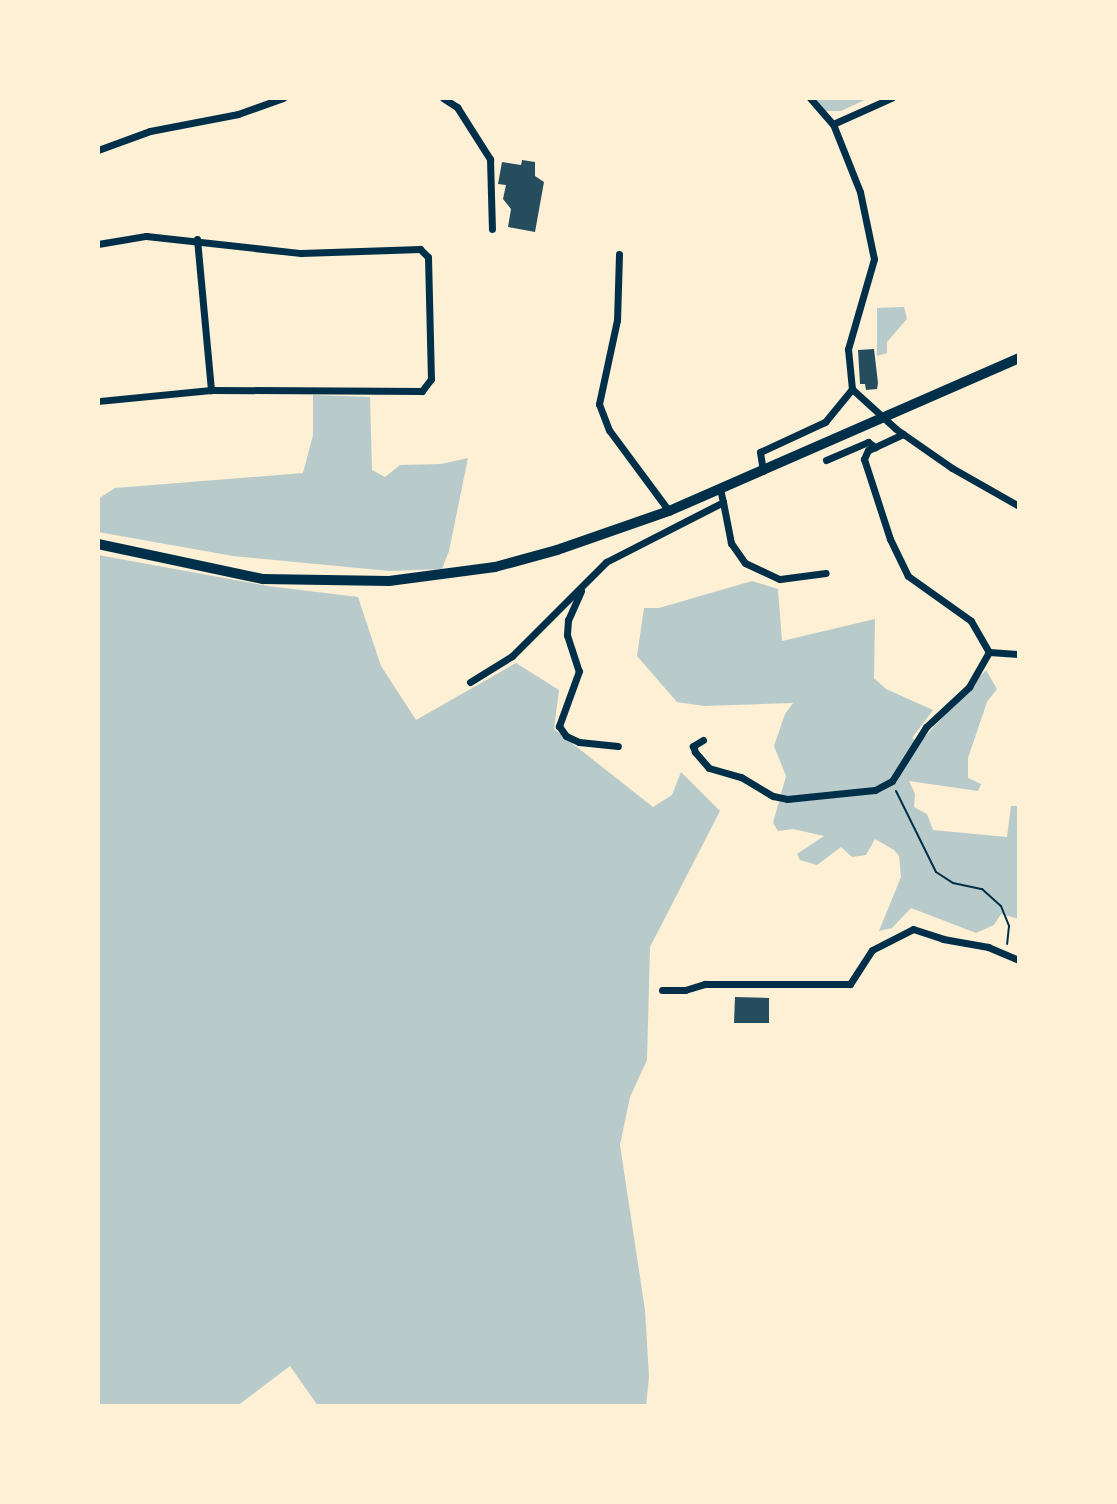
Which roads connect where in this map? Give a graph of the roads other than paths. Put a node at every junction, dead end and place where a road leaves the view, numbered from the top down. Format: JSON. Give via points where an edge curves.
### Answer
{"nodes":[{"id":1,"x":283,"y":98,"type":"edge"},
{"id":2,"x":443,"y":98,"type":"edge"},
{"id":3,"x":810,"y":98,"type":"edge"},
{"id":4,"x":891,"y":98,"type":"edge"},
{"id":5,"x":833,"y":124,"type":"junction"},
{"id":6,"x":98,"y":150,"type":"edge"},
{"id":7,"x":492,"y":229,"type":"dead end"},
{"id":8,"x":197,"y":239,"type":"junction"},
{"id":9,"x":98,"y":244,"type":"edge"},
{"id":10,"x":619,"y":254,"type":"dead end"},
{"id":11,"x":1019,"y":358,"type":"edge"},
{"id":12,"x":852,"y":389,"type":"junction"},
{"id":13,"x":211,"y":390,"type":"junction"},
{"id":14,"x":98,"y":401,"type":"edge"},
{"id":15,"x":881,"y":419,"type":"junction"},
{"id":16,"x":903,"y":434,"type":"junction"},
{"id":17,"x":875,"y":447,"type":"junction"},
{"id":18,"x":826,"y":460,"type":"dead end"},
{"id":19,"x":763,"y":471,"type":"junction"},
{"id":20,"x":720,"y":489,"type":"junction"},
{"id":21,"x":723,"y":502,"type":"junction"},
{"id":22,"x":1019,"y":506,"type":"edge"},
{"id":23,"x":669,"y":511,"type":"junction"},
{"id":24,"x":98,"y":544,"type":"edge"},
{"id":25,"x":826,"y":573,"type":"dead end"},
{"id":26,"x":584,"y":586,"type":"junction"},
{"id":27,"x":989,"y":652,"type":"junction"},
{"id":28,"x":1019,"y":654,"type":"edge"},
{"id":29,"x":470,"y":682,"type":"dead end"},
{"id":30,"x":703,"y":740,"type":"dead end"},
{"id":31,"x":618,"y":746,"type":"dead end"},
{"id":32,"x":1019,"y":960,"type":"edge"},
{"id":33,"x":662,"y":990,"type":"dead end"}],
"edges":[{"from":1,"to":6,"type":"street","via":[[238,114],[150,131]]},
{"from":2,"to":7,"type":"street","via":[[457,107],[490,159]]},
{"from":3,"to":5,"type":"street"},
{"from":4,"to":5,"type":"street"},
{"from":5,"to":12,"type":"street","via":[[860,192],[874,259],[848,349]]},
{"from":8,"to":9,"type":"street","via":[[146,236]]},
{"from":8,"to":13,"type":"street"},
{"from":8,"to":13,"type":"street","via":[[301,253],[420,249],[428,257],[431,379],[422,391]]},
{"from":10,"to":23,"type":"street","via":[[617,320],[599,404],[609,430]]},
{"from":11,"to":15,"type":"main road"},
{"from":12,"to":15,"type":"street"},
{"from":12,"to":19,"type":"street","via":[[825,422],[760,452]]},
{"from":13,"to":14,"type":"street"},
{"from":15,"to":16,"type":"street"},
{"from":15,"to":19,"type":"main road"},
{"from":16,"to":17,"type":"street"},
{"from":16,"to":22,"type":"street"},
{"from":17,"to":18,"type":"street","via":[[868,442]]},
{"from":17,"to":27,"type":"street","via":[[864,459],[908,576],[971,621]]},
{"from":19,"to":20,"type":"main road"},
{"from":20,"to":21,"type":"street"},
{"from":20,"to":23,"type":"main road"},
{"from":21,"to":25,"type":"street","via":[[731,543],[745,563],[780,579]]},
{"from":21,"to":26,"type":"street","via":[[606,562]]},
{"from":23,"to":24,"type":"main road","via":[[495,567],[389,581],[263,579]]},
{"from":26,"to":29,"type":"street","via":[[512,656]]},
{"from":26,"to":31,"type":"street","via":[[567,635],[579,671],[559,726],[579,742]]},
{"from":27,"to":28,"type":"street"},
{"from":27,"to":30,"type":"street","via":[[969,687],[926,727],[892,781],[862,794],[773,796],[741,777],[709,768],[693,746]]},
{"from":32,"to":33,"type":"street","via":[[913,929],[872,950],[850,984],[705,984]]}]}
